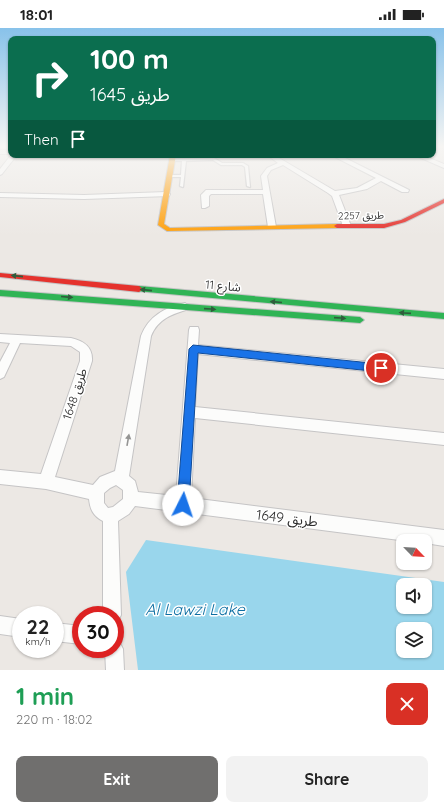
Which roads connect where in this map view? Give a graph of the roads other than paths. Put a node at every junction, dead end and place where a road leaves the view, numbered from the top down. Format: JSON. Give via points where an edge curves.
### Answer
{"nodes":[{"id":1,"x":170,"y":176,"type":"joint"},
{"id":2,"x":182,"y":176,"type":"joint"},
{"id":3,"x":248,"y":176,"type":"edge"},
{"id":4,"x":265,"y":176,"type":"edge"},
{"id":5,"x":305,"y":176,"type":"edge"},
{"id":6,"x":377,"y":176,"type":"edge"},
{"id":7,"x":381,"y":178,"type":"junction"},
{"id":8,"x":182,"y":186,"type":"dead end"},
{"id":9,"x":249,"y":186,"type":"dead end"},
{"id":10,"x":405,"y":190,"type":"dead end"},
{"id":11,"x":266,"y":192,"type":"junction"},
{"id":12,"x":333,"y":193,"type":"junction"},
{"id":13,"x":166,"y":194,"type":"junction"},
{"id":14,"x":2,"y":196,"type":"edge"},
{"id":15,"x":444,"y":201,"type":"edge"},
{"id":16,"x":205,"y":206,"type":"dead end"},
{"id":17,"x":347,"y":226,"type":"junction"},
{"id":18,"x":272,"y":227,"type":"junction"},
{"id":19,"x":0,"y":275,"type":"edge"},
{"id":20,"x":0,"y":293,"type":"edge"},
{"id":21,"x":185,"y":307,"type":"junction"},
{"id":22,"x":444,"y":316,"type":"edge"},
{"id":23,"x":366,"y":320,"type":"dead end"},
{"id":24,"x":194,"y":330,"type":"dead end"},
{"id":25,"x":0,"y":338,"type":"edge"},
{"id":26,"x":17,"y":339,"type":"junction"},
{"id":27,"x":193,"y":349,"type":"junction"},
{"id":28,"x":0,"y":374,"type":"edge"},
{"id":29,"x":444,"y":374,"type":"edge"},
{"id":30,"x":189,"y":412,"type":"junction"},
{"id":31,"x":444,"y":438,"type":"edge"},
{"id":32,"x":0,"y":477,"type":"edge"},
{"id":33,"x":121,"y":479,"type":"junction"},
{"id":34,"x":46,"y":482,"type":"junction"},
{"id":35,"x":96,"y":493,"type":"junction"},
{"id":36,"x":131,"y":498,"type":"junction"},
{"id":37,"x":183,"y":505,"type":"junction"},
{"id":38,"x":110,"y":516,"type":"junction"},
{"id":39,"x":444,"y":538,"type":"edge"},
{"id":40,"x":112,"y":606,"type":"edge"},
{"id":41,"x":0,"y":625,"type":"edge"},
{"id":42,"x":12,"y":627,"type":"edge"},
{"id":43,"x":114,"y":658,"type":"edge"},
{"id":44,"x":115,"y":670,"type":"edge"}],
"edges":[{"from":1,"to":2,"type":"lane"},
{"from":1,"to":13,"type":"street"},
{"from":2,"to":8,"type":"lane"},
{"from":3,"to":9,"type":"lane"},
{"from":4,"to":11,"type":"street"},
{"from":5,"to":12,"type":"street"},
{"from":6,"to":7,"type":"street"},
{"from":7,"to":10,"type":"street"},
{"from":7,"to":12,"type":"street","via":[[351,191]]},
{"from":11,"to":16,"type":"street","via":[[209,192],[205,195]]},
{"from":11,"to":18,"type":"street"},
{"from":12,"to":17,"type":"street"},
{"from":13,"to":14,"type":"street"},
{"from":13,"to":18,"type":"street","name":"طريق 2257","via":[[162,227],[173,230]]},
{"from":15,"to":17,"type":"street","name":"طريق 2257","via":[[397,224]]},
{"from":17,"to":18,"type":"street","name":"طريق 2257"},
{"from":22,"to":19,"type":"street","name":"شارع 11","one_way":true},
{"from":20,"to":21,"type":"street","name":"شارع 11","one_way":true},
{"from":21,"to":23,"type":"street","name":"شارع 11","one_way":true},
{"from":33,"to":21,"type":"street","one_way":true,"via":[[148,328],[160,316]]},
{"from":24,"to":27,"type":"street"},
{"from":25,"to":26,"type":"street","name":"طريق 1648"},
{"from":26,"to":28,"type":"street"},
{"from":26,"to":34,"type":"street","name":"طريق 1648","via":[[71,342],[81,345],[86,352],[86,361]]},
{"from":27,"to":29,"type":"street"},
{"from":27,"to":30,"type":"street"},
{"from":30,"to":31,"type":"street"},
{"from":30,"to":37,"type":"street"},
{"from":32,"to":34,"type":"street"},
{"from":33,"to":35,"type":"street","via":[[104,483]]},
{"from":33,"to":36,"type":"street","via":[[130,486]]},
{"from":34,"to":35,"type":"street"},
{"from":35,"to":38,"type":"street","via":[[96,506]]},
{"from":36,"to":37,"type":"street","name":"طريق 1649"},
{"from":36,"to":38,"type":"street","via":[[123,510]]},
{"from":37,"to":39,"type":"street","name":"طريق 1649"},
{"from":38,"to":40,"type":"street"},
{"from":41,"to":42,"type":"street"},
{"from":43,"to":44,"type":"street"}]}
